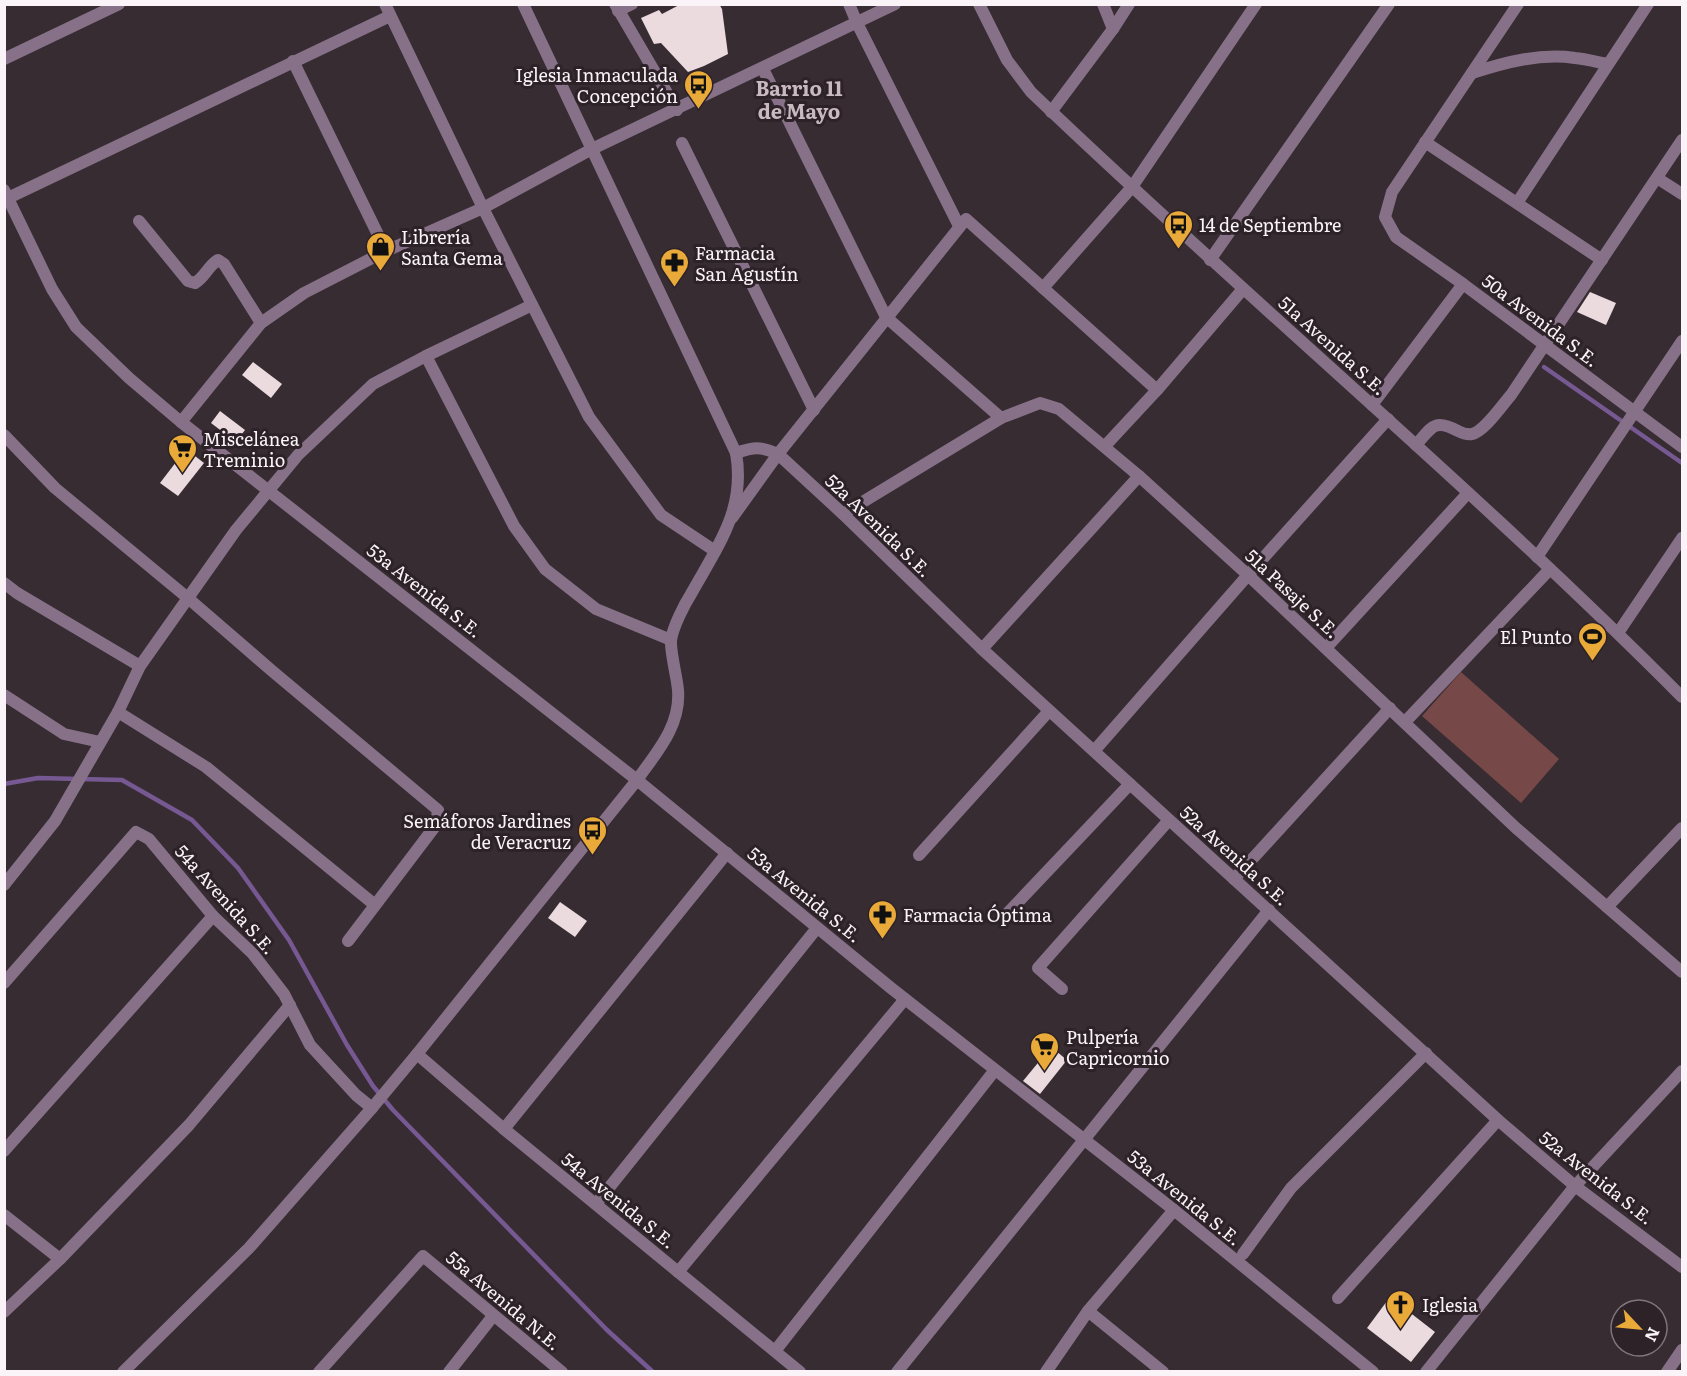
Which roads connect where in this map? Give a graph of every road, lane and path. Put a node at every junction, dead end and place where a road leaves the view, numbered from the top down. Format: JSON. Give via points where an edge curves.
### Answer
{"nodes":[{"id":1,"x":119,"y":4,"type":"edge"},
{"id":2,"x":523,"y":4,"type":"edge"},
{"id":3,"x":632,"y":4,"type":"edge"},
{"id":4,"x":849,"y":4,"type":"edge"},
{"id":5,"x":896,"y":4,"type":"edge"},
{"id":6,"x":979,"y":4,"type":"edge"},
{"id":7,"x":1102,"y":4,"type":"edge"},
{"id":8,"x":1129,"y":4,"type":"edge"},
{"id":9,"x":1256,"y":4,"type":"edge"},
{"id":10,"x":1389,"y":4,"type":"edge"},
{"id":11,"x":1518,"y":4,"type":"edge"},
{"id":12,"x":1648,"y":4,"type":"edge"},
{"id":13,"x":617,"y":8,"type":"edge"},
{"id":14,"x":388,"y":10,"type":"edge"},
{"id":15,"x":857,"y":23,"type":"junction"},
{"id":16,"x":1113,"y":29,"type":"junction"},
{"id":17,"x":4,"y":59,"type":"edge"},
{"id":18,"x":293,"y":61,"type":"junction"},
{"id":19,"x":1608,"y":64,"type":"junction"},
{"id":20,"x":763,"y":69,"type":"junction"},
{"id":21,"x":1473,"y":73,"type":"junction"},
{"id":22,"x":677,"y":110,"type":"junction"},
{"id":23,"x":1051,"y":112,"type":"junction"},
{"id":24,"x":1683,"y":140,"type":"edge"},
{"id":25,"x":1425,"y":142,"type":"junction"},
{"id":26,"x":682,"y":143,"type":"dead end"},
{"id":27,"x":592,"y":148,"type":"junction"},
{"id":28,"x":1657,"y":178,"type":"junction"},
{"id":29,"x":1132,"y":187,"type":"junction"},
{"id":30,"x":6,"y":194,"type":"edge"},
{"id":31,"x":1683,"y":194,"type":"edge"},
{"id":32,"x":1517,"y":203,"type":"junction"},
{"id":33,"x":483,"y":208,"type":"junction"},
{"id":34,"x":139,"y":221,"type":"dead end"},
{"id":35,"x":959,"y":226,"type":"junction"},
{"id":36,"x":386,"y":251,"type":"junction"},
{"id":37,"x":1210,"y":260,"type":"junction"},
{"id":38,"x":1602,"y":260,"type":"junction"},
{"id":39,"x":1463,"y":284,"type":"junction"},
{"id":40,"x":1043,"y":288,"type":"junction"},
{"id":41,"x":1243,"y":289,"type":"junction"},
{"id":42,"x":532,"y":305,"type":"junction"},
{"id":43,"x":886,"y":317,"type":"junction"},
{"id":44,"x":261,"y":323,"type":"junction"},
{"id":45,"x":1683,"y":341,"type":"edge"},
{"id":46,"x":1545,"y":345,"type":"junction"},
{"id":47,"x":426,"y":356,"type":"junction"},
{"id":48,"x":1157,"y":390,"type":"junction"},
{"id":49,"x":1372,"y":405,"type":"junction"},
{"id":50,"x":814,"y":410,"type":"junction"},
{"id":51,"x":1633,"y":414,"type":"junction"},
{"id":52,"x":1000,"y":418,"type":"junction"},
{"id":53,"x":1388,"y":419,"type":"junction"},
{"id":54,"x":181,"y":422,"type":"junction"},
{"id":55,"x":4,"y":435,"type":"edge"},
{"id":56,"x":1416,"y":445,"type":"junction"},
{"id":57,"x":1105,"y":446,"type":"junction"},
{"id":58,"x":1683,"y":447,"type":"edge"},
{"id":59,"x":736,"y":453,"type":"junction"},
{"id":60,"x":778,"y":454,"type":"junction"},
{"id":61,"x":1139,"y":476,"type":"junction"},
{"id":62,"x":269,"y":491,"type":"junction"},
{"id":63,"x":1468,"y":493,"type":"junction"},
{"id":64,"x":843,"y":514,"type":"junction"},
{"id":65,"x":732,"y":518,"type":"junction"},
{"id":66,"x":1683,"y":538,"type":"edge"},
{"id":67,"x":715,"y":551,"type":"junction"},
{"id":68,"x":1537,"y":557,"type":"junction"},
{"id":69,"x":1550,"y":570,"type":"junction"},
{"id":70,"x":1248,"y":575,"type":"junction"},
{"id":71,"x":4,"y":583,"type":"edge"},
{"id":72,"x":189,"y":599,"type":"junction"},
{"id":73,"x":1618,"y":633,"type":"junction"},
{"id":74,"x":671,"y":640,"type":"junction"},
{"id":75,"x":1326,"y":648,"type":"junction"},
{"id":76,"x":982,"y":649,"type":"junction"},
{"id":77,"x":140,"y":666,"type":"junction"},
{"id":78,"x":4,"y":695,"type":"edge"},
{"id":79,"x":1683,"y":698,"type":"edge"},
{"id":80,"x":1390,"y":708,"type":"junction"},
{"id":81,"x":1049,"y":711,"type":"junction"},
{"id":82,"x":118,"y":712,"type":"junction"},
{"id":83,"x":1405,"y":722,"type":"junction"},
{"id":84,"x":98,"y":746,"type":"junction"},
{"id":85,"x":1094,"y":752,"type":"junction"},
{"id":86,"x":637,"y":780,"type":"junction"},
{"id":87,"x":1130,"y":784,"type":"junction"},
{"id":88,"x":1169,"y":820,"type":"junction"},
{"id":89,"x":1683,"y":828,"type":"edge"},
{"id":90,"x":726,"y":853,"type":"junction"},
{"id":91,"x":920,"y":855,"type":"dead end"},
{"id":92,"x":1234,"y":879,"type":"junction"},
{"id":93,"x":4,"y":885,"type":"edge"},
{"id":94,"x":375,"y":905,"type":"junction"},
{"id":95,"x":1607,"y":907,"type":"junction"},
{"id":96,"x":1269,"y":910,"type":"junction"},
{"id":97,"x":213,"y":916,"type":"junction"},
{"id":98,"x":1004,"y":917,"type":"dead end"},
{"id":99,"x":817,"y":928,"type":"junction"},
{"id":100,"x":348,"y":941,"type":"dead end"},
{"id":101,"x":1683,"y":972,"type":"edge"},
{"id":102,"x":4,"y":983,"type":"edge"},
{"id":103,"x":1062,"y":988,"type":"dead end"},
{"id":104,"x":905,"y":999,"type":"junction"},
{"id":105,"x":290,"y":1005,"type":"junction"},
{"id":106,"x":1426,"y":1053,"type":"junction"},
{"id":107,"x":417,"y":1054,"type":"junction"},
{"id":108,"x":995,"y":1070,"type":"junction"},
{"id":109,"x":1683,"y":1071,"type":"edge"},
{"id":110,"x":374,"y":1105,"type":"junction"},
{"id":111,"x":1498,"y":1120,"type":"junction"},
{"id":112,"x":504,"y":1129,"type":"junction"},
{"id":113,"x":1084,"y":1140,"type":"junction"},
{"id":114,"x":4,"y":1151,"type":"edge"},
{"id":115,"x":1575,"y":1186,"type":"junction"},
{"id":116,"x":596,"y":1204,"type":"junction"},
{"id":117,"x":1174,"y":1210,"type":"junction"},
{"id":118,"x":4,"y":1215,"type":"edge"},
{"id":119,"x":1243,"y":1254,"type":"dead end"},
{"id":120,"x":60,"y":1259,"type":"junction"},
{"id":121,"x":1683,"y":1267,"type":"edge"},
{"id":122,"x":678,"y":1272,"type":"junction"},
{"id":123,"x":1338,"y":1298,"type":"dead end"},
{"id":124,"x":1088,"y":1311,"type":"junction"},
{"id":125,"x":4,"y":1312,"type":"edge"},
{"id":126,"x":493,"y":1316,"type":"junction"},
{"id":127,"x":1683,"y":1350,"type":"edge"},
{"id":128,"x":775,"y":1351,"type":"junction"},
{"id":129,"x":123,"y":1371,"type":"edge"},
{"id":130,"x":319,"y":1371,"type":"edge"},
{"id":131,"x":449,"y":1371,"type":"edge"},
{"id":132,"x":562,"y":1371,"type":"edge"},
{"id":133,"x":800,"y":1371,"type":"edge"},
{"id":134,"x":897,"y":1371,"type":"edge"},
{"id":135,"x":1046,"y":1371,"type":"edge"},
{"id":136,"x":1163,"y":1371,"type":"edge"},
{"id":137,"x":1374,"y":1371,"type":"edge"},
{"id":138,"x":1426,"y":1371,"type":"edge"},
{"id":139,"x":1667,"y":1371,"type":"edge"}],
"edges":[{"from":1,"to":17,"type":"street"},
{"from":2,"to":27,"type":"street"},
{"from":3,"to":13,"type":"street"},
{"from":4,"to":15,"type":"street"},
{"from":5,"to":15,"type":"street"},
{"from":6,"to":23,"type":"street","name":"51a Avenida S.E.","via":[[1007,60],[1030,92]]},
{"from":7,"to":16,"type":"street"},
{"from":8,"to":16,"type":"street"},
{"from":9,"to":29,"type":"street"},
{"from":10,"to":37,"type":"street"},
{"from":11,"to":21,"type":"street"},
{"from":12,"to":19,"type":"street"},
{"from":13,"to":22,"type":"street"},
{"from":14,"to":18,"type":"street"},
{"from":14,"to":33,"type":"street"},
{"from":15,"to":20,"type":"street"},
{"from":15,"to":35,"type":"street"},
{"from":16,"to":23,"type":"street"},
{"from":18,"to":30,"type":"street"},
{"from":18,"to":36,"type":"street"},
{"from":19,"to":21,"type":"street","via":[[1539,57],[1505,62]]},
{"from":19,"to":32,"type":"street"},
{"from":20,"to":22,"type":"street"},
{"from":20,"to":43,"type":"street"},
{"from":21,"to":25,"type":"street"},
{"from":22,"to":27,"type":"street"},
{"from":23,"to":29,"type":"street","name":"51a Avenida S.E."},
{"from":24,"to":28,"type":"street"},
{"from":25,"to":32,"type":"street"},
{"from":25,"to":39,"type":"street","name":"50a Avenida S.E.","via":[[1392,192],[1385,217],[1396,237]]},
{"from":26,"to":50,"type":"street"},
{"from":27,"to":33,"type":"street"},
{"from":27,"to":59,"type":"street"},
{"from":28,"to":31,"type":"street"},
{"from":28,"to":38,"type":"street"},
{"from":29,"to":37,"type":"street","name":"51a Avenida S.E."},
{"from":29,"to":40,"type":"street"},
{"from":30,"to":54,"type":"street","name":"53a Avenida S.E.","via":[[52,289],[76,327]]},
{"from":32,"to":38,"type":"street"},
{"from":33,"to":36,"type":"street"},
{"from":33,"to":42,"type":"street"},
{"from":34,"to":44,"type":"street","via":[[188,281],[200,280],[218,260],[224,264]]},
{"from":35,"to":40,"type":"street","via":[[966,219]]},
{"from":35,"to":43,"type":"street"},
{"from":36,"to":44,"type":"street","via":[[304,293]]},
{"from":37,"to":41,"type":"street","name":"51a Avenida S.E."},
{"from":38,"to":46,"type":"street"},
{"from":39,"to":46,"type":"street","name":"50a Avenida S.E."},
{"from":39,"to":49,"type":"street"},
{"from":40,"to":48,"type":"street"},
{"from":41,"to":48,"type":"street"},
{"from":41,"to":49,"type":"street","name":"51a Avenida S.E."},
{"from":42,"to":47,"type":"street"},
{"from":42,"to":67,"type":"street","via":[[589,417],[655,506]]},
{"from":43,"to":50,"type":"street"},
{"from":43,"to":52,"type":"street"},
{"from":44,"to":54,"type":"street"},
{"from":45,"to":51,"type":"street"},
{"from":46,"to":51,"type":"street","name":"50a Avenida S.E."},
{"from":46,"to":56,"type":"street","via":[[1482,428],[1473,434],[1462,434],[1438,424]]},
{"from":47,"to":62,"type":"street","via":[[373,384],[298,455]]},
{"from":47,"to":74,"type":"street","via":[[514,526],[545,569],[596,609]]},
{"from":48,"to":57,"type":"street"},
{"from":49,"to":53,"type":"street","name":"51a Avenida S.E."},
{"from":50,"to":60,"type":"street"},
{"from":51,"to":58,"type":"street","name":"50a Avenida S.E."},
{"from":51,"to":68,"type":"street"},
{"from":52,"to":57,"type":"street","name":"51a Pasaje S.E.","via":[[1040,404],[1059,409]]},
{"from":52,"to":64,"type":"street","name":"51a Pasaje S.E."},
{"from":53,"to":56,"type":"street","name":"51a Avenida S.E."},
{"from":53,"to":70,"type":"street"},
{"from":54,"to":62,"type":"street","name":"53a Avenida S.E."},
{"from":55,"to":72,"type":"street","via":[[55,488]]},
{"from":56,"to":63,"type":"street","name":"51a Avenida S.E."},
{"from":57,"to":61,"type":"street","name":"51a Pasaje S.E."},
{"from":59,"to":60,"type":"street","via":[[765,448]]},
{"from":59,"to":65,"type":"street","via":[[738,490]]},
{"from":60,"to":64,"type":"street","name":"52a Avenida S.E."},
{"from":60,"to":65,"type":"street"},
{"from":61,"to":70,"type":"street","name":"51a Pasaje S.E."},
{"from":61,"to":76,"type":"street"},
{"from":62,"to":72,"type":"street","via":[[236,530]]},
{"from":62,"to":86,"type":"street","name":"53a Avenida S.E."},
{"from":63,"to":68,"type":"street","name":"51a Avenida S.E."},
{"from":63,"to":75,"type":"street"},
{"from":64,"to":76,"type":"street","name":"52a Avenida S.E."},
{"from":65,"to":67,"type":"street"},
{"from":66,"to":73,"type":"street"},
{"from":67,"to":74,"type":"street","via":[[682,609]]},
{"from":68,"to":69,"type":"street","name":"51a Avenida S.E."},
{"from":69,"to":73,"type":"street","name":"51a Avenida S.E."},
{"from":69,"to":83,"type":"street"},
{"from":70,"to":75,"type":"street","name":"51a Pasaje S.E."},
{"from":70,"to":85,"type":"street"},
{"from":71,"to":77,"type":"street"},
{"from":72,"to":77,"type":"street"},
{"from":72,"to":94,"type":"street","via":[[438,810],[436,825]]},
{"from":73,"to":79,"type":"street","name":"51a Avenida S.E."},
{"from":74,"to":86,"type":"street","via":[[678,693],[676,719]]},
{"from":75,"to":80,"type":"street","name":"51a Pasaje S.E."},
{"from":76,"to":81,"type":"street","name":"52a Avenida S.E."},
{"from":77,"to":82,"type":"street"},
{"from":78,"to":84,"type":"street","via":[[64,734]]},
{"from":80,"to":83,"type":"street","name":"51a Pasaje S.E."},
{"from":80,"to":92,"type":"street"},
{"from":81,"to":85,"type":"street","name":"52a Avenida S.E."},
{"from":81,"to":91,"type":"street"},
{"from":82,"to":84,"type":"street"},
{"from":82,"to":94,"type":"street","via":[[206,767]]},
{"from":83,"to":95,"type":"street","name":"51a Pasaje S.E.","via":[[1516,828]]},
{"from":84,"to":93,"type":"street","via":[[55,821]]},
{"from":85,"to":87,"type":"street","name":"52a Avenida S.E."},
{"from":86,"to":90,"type":"street","name":"53a Avenida S.E."},
{"from":86,"to":107,"type":"street"},
{"from":87,"to":88,"type":"street","name":"52a Avenida S.E."},
{"from":87,"to":98,"type":"street"},
{"from":88,"to":92,"type":"street","name":"52a Avenida S.E."},
{"from":88,"to":103,"type":"street","via":[[1038,968]]},
{"from":89,"to":95,"type":"street"},
{"from":90,"to":99,"type":"street","name":"53a Avenida S.E."},
{"from":90,"to":112,"type":"street"},
{"from":92,"to":96,"type":"street","name":"52a Avenida S.E."},
{"from":94,"to":100,"type":"street"},
{"from":95,"to":101,"type":"street","name":"51a Pasaje S.E."},
{"from":96,"to":106,"type":"street","name":"52a Avenida S.E."},
{"from":96,"to":113,"type":"street"},
{"from":97,"to":102,"type":"street","name":"54a Avenida S.E.","via":[[149,839],[136,832]]},
{"from":97,"to":105,"type":"street","name":"54a Avenida S.E.","via":[[253,954]]},
{"from":97,"to":114,"type":"street"},
{"from":99,"to":104,"type":"street","name":"53a Avenida S.E."},
{"from":99,"to":116,"type":"street"},
{"from":104,"to":108,"type":"street","name":"53a Avenida S.E."},
{"from":104,"to":122,"type":"street"},
{"from":105,"to":110,"type":"street","name":"54a Avenida S.E.","via":[[310,1046],[356,1095]]},
{"from":105,"to":120,"type":"street","via":[[189,1125]]},
{"from":106,"to":111,"type":"street","name":"52a Avenida S.E."},
{"from":106,"to":119,"type":"street","via":[[1290,1188]]},
{"from":107,"to":110,"type":"street"},
{"from":107,"to":112,"type":"street","name":"54a Avenida S.E."},
{"from":108,"to":113,"type":"street","name":"53a Avenida S.E."},
{"from":108,"to":128,"type":"street"},
{"from":109,"to":115,"type":"street"},
{"from":110,"to":129,"type":"street","via":[[249,1248]]},
{"from":111,"to":115,"type":"street","name":"52a Avenida S.E."},
{"from":111,"to":123,"type":"street"},
{"from":112,"to":116,"type":"street","name":"54a Avenida S.E."},
{"from":113,"to":117,"type":"street","name":"53a Avenida S.E."},
{"from":113,"to":134,"type":"street"},
{"from":115,"to":121,"type":"street","name":"52a Avenida S.E."},
{"from":115,"to":138,"type":"street"},
{"from":116,"to":122,"type":"street","name":"54a Avenida S.E."},
{"from":117,"to":124,"type":"street"},
{"from":117,"to":137,"type":"street","name":"53a Avenida S.E."},
{"from":118,"to":120,"type":"street"},
{"from":120,"to":125,"type":"street"},
{"from":122,"to":128,"type":"street","name":"54a Avenida S.E."},
{"from":124,"to":135,"type":"street"},
{"from":124,"to":136,"type":"street"},
{"from":126,"to":130,"type":"street","name":"55a Avenida N.E.","via":[[423,1256]]},
{"from":126,"to":131,"type":"street"},
{"from":126,"to":132,"type":"street","name":"55a Avenida N.E."},
{"from":127,"to":139,"type":"street"},
{"from":128,"to":133,"type":"street","name":"54a Avenida S.E."}]}
